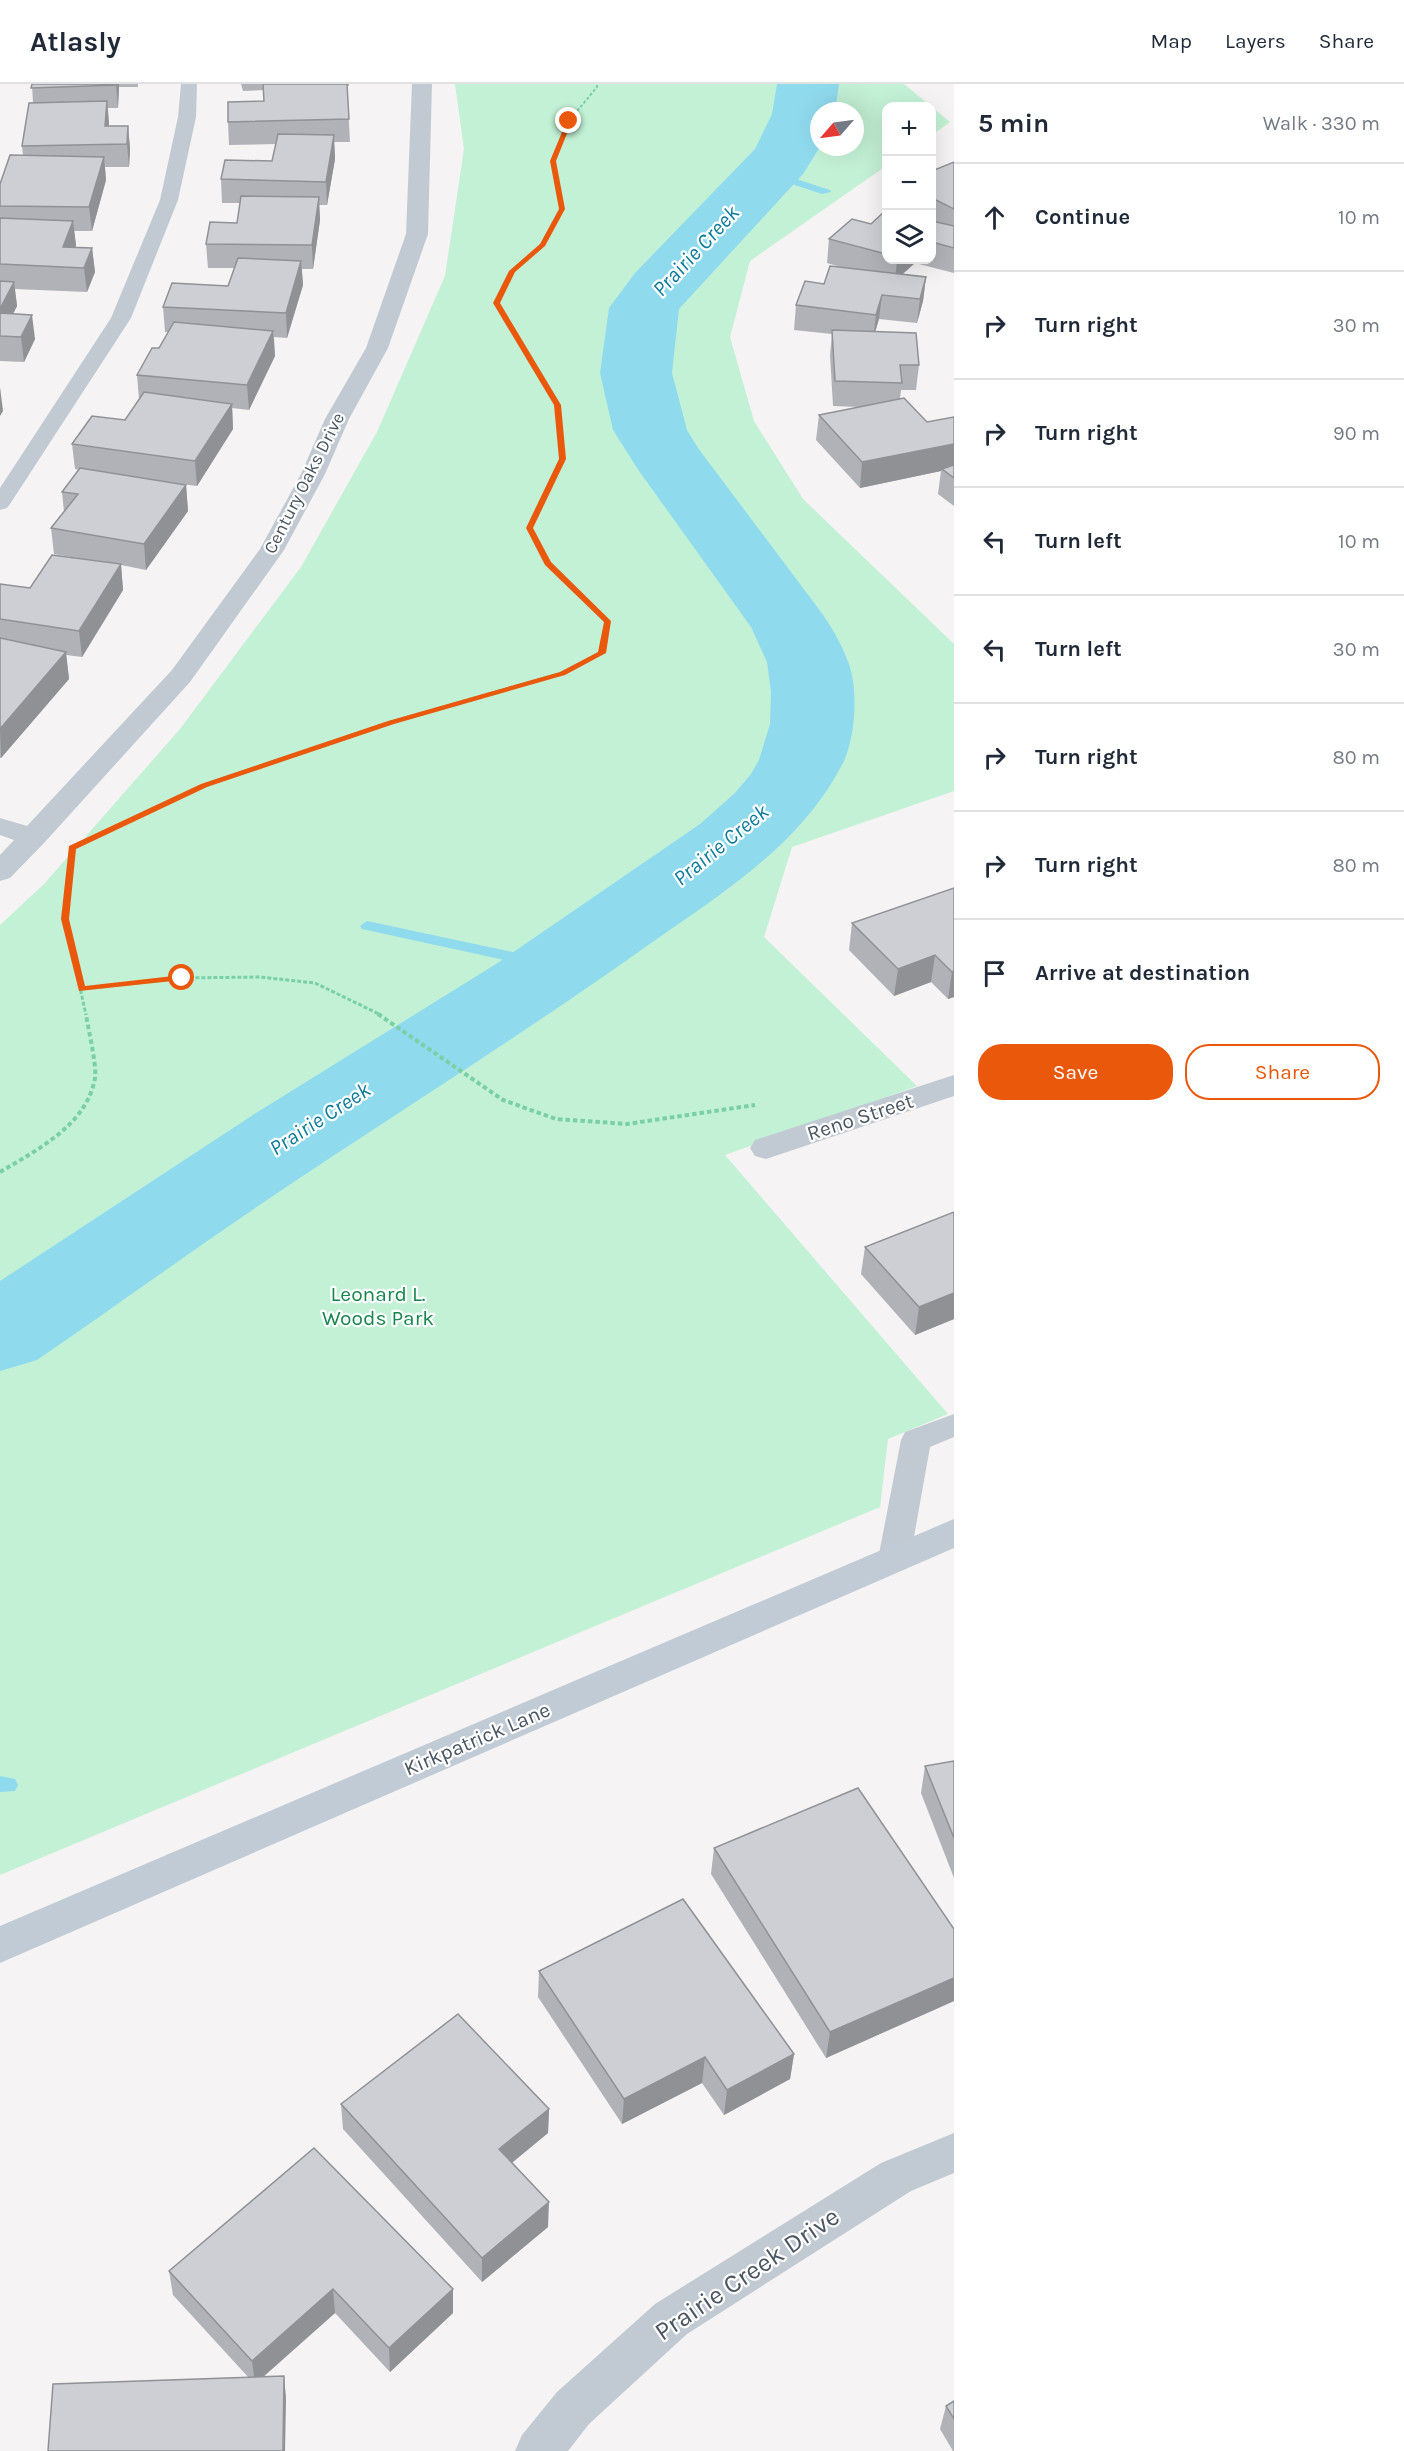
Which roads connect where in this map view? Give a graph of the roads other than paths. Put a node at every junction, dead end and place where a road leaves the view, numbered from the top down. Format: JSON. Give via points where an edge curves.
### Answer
{"nodes":[{"id":1,"x":189,"y":84,"type":"edge"},
{"id":2,"x":422,"y":84,"type":"edge"},
{"id":3,"x":0,"y":504,"type":"edge"},
{"id":4,"x":0,"y":826,"type":"edge"},
{"id":5,"x":34,"y":837,"type":"junction"},
{"id":6,"x":0,"y":872,"type":"edge"},
{"id":7,"x":954,"y":1085,"type":"edge"},
{"id":8,"x":766,"y":1148,"type":"dead end"},
{"id":9,"x":954,"y":1425,"type":"edge"},
{"id":10,"x":954,"y":1533,"type":"edge"},
{"id":11,"x":894,"y":1559,"type":"junction"},
{"id":12,"x":0,"y":1945,"type":"edge"},
{"id":13,"x":954,"y":2152,"type":"edge"},
{"id":14,"x":538,"y":2451,"type":"edge"}],
"edges":[{"from":1,"to":3,"type":"lane","via":[[187,117],[168,200],[121,318]]},
{"from":2,"to":5,"type":"street","name":"Century Oaks Drive","via":[[417,234],[377,348],[337,419],[313,474],[272,550],[181,676]]},
{"from":4,"to":5,"type":"street"},
{"from":5,"to":6,"type":"street","name":"Century Oaks Drive"},
{"from":7,"to":8,"type":"street","name":"Reno Street"},
{"from":9,"to":11,"type":"lane","via":[[916,1440]]},
{"from":10,"to":11,"type":"street","name":"Kirkpatrick Lane"},
{"from":11,"to":12,"type":"street","name":"Kirkpatrick Lane"},
{"from":13,"to":14,"type":"street","name":"Prairie Creek Drive","via":[[896,2177],[671,2319],[573,2408]]}]}
